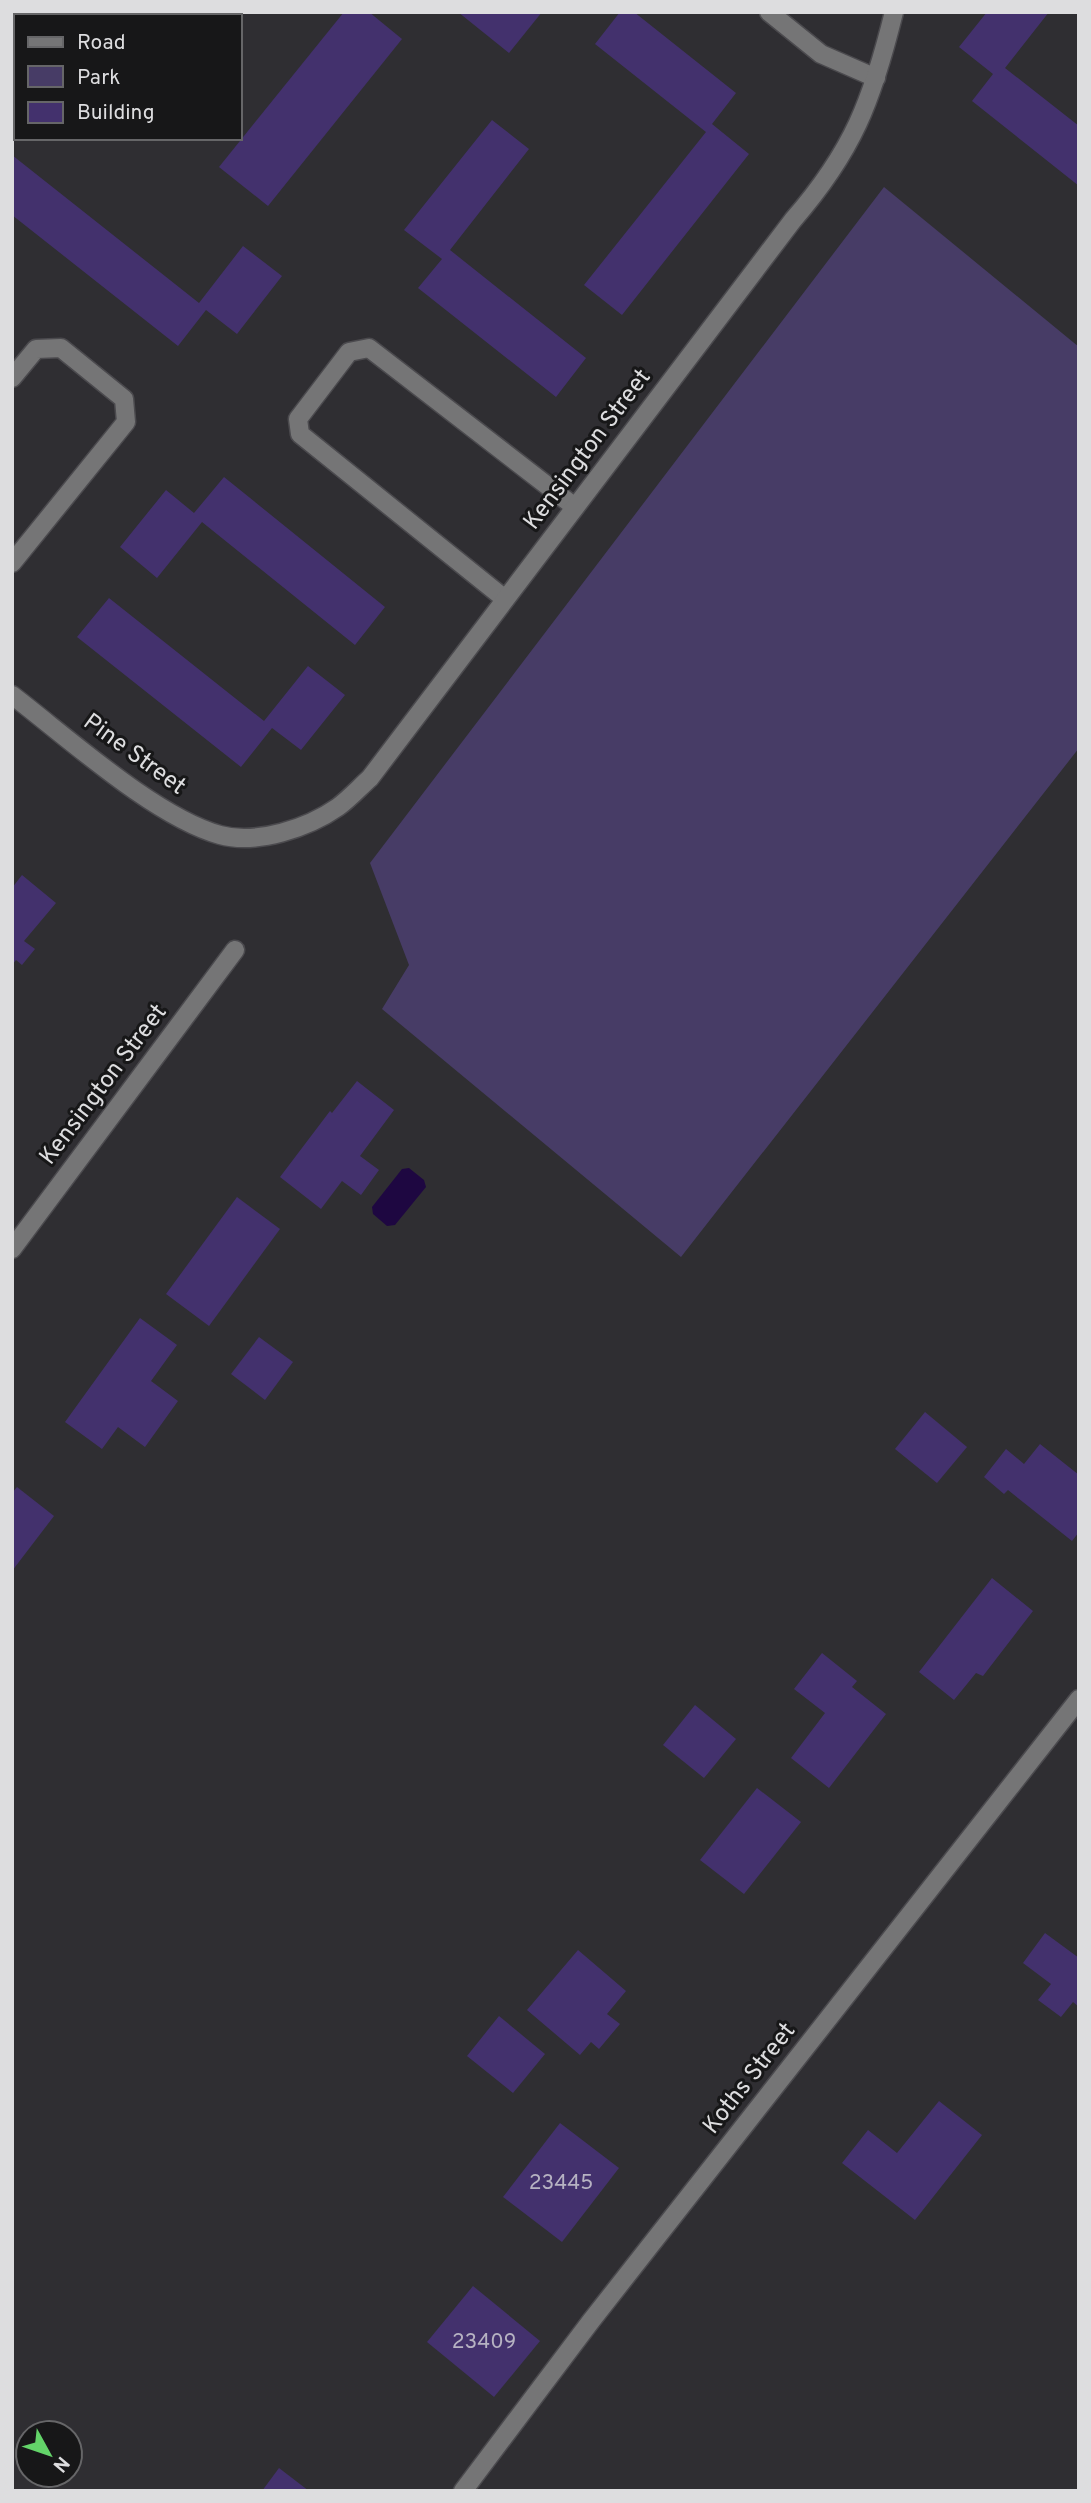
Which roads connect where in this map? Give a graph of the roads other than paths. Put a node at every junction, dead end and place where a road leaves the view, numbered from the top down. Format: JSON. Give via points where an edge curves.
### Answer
{"nodes":[{"id":1,"x":769,"y":12,"type":"edge"},
{"id":2,"x":894,"y":12,"type":"edge"},
{"id":3,"x":876,"y":78,"type":"junction"},
{"id":4,"x":12,"y":378,"type":"edge"},
{"id":5,"x":575,"y":507,"type":"junction"},
{"id":6,"x":12,"y":563,"type":"edge"},
{"id":7,"x":505,"y":599,"type":"junction"},
{"id":8,"x":12,"y":695,"type":"edge"},
{"id":9,"x":237,"y":836,"type":"joint"},
{"id":10,"x":236,"y":950,"type":"dead end"},
{"id":11,"x":12,"y":1249,"type":"edge"},
{"id":12,"x":1079,"y":1699,"type":"edge"},
{"id":13,"x":463,"y":2491,"type":"edge"}],
"edges":[{"from":1,"to":3,"type":"street","via":[[821,54]]},
{"from":2,"to":3,"type":"street","name":"Kensington Street"},
{"from":3,"to":5,"type":"street","name":"Kensington Street","via":[[865,113],[822,188]]},
{"from":4,"to":6,"type":"street","via":[[36,349],[61,348],[124,399],[126,422]]},
{"from":5,"to":7,"type":"street","name":"Kensington Street"},
{"from":5,"to":7,"type":"street","via":[[369,348],[349,352],[298,419],[300,434]]},
{"from":7,"to":9,"type":"street","name":"Kensington Street","via":[[370,778],[337,807],[299,827]]},
{"from":8,"to":9,"type":"street","name":"Pine Street","via":[[173,815],[222,835]]},
{"from":10,"to":11,"type":"street","name":"Kensington Street"},
{"from":12,"to":13,"type":"street","name":"Koths Street"}]}
